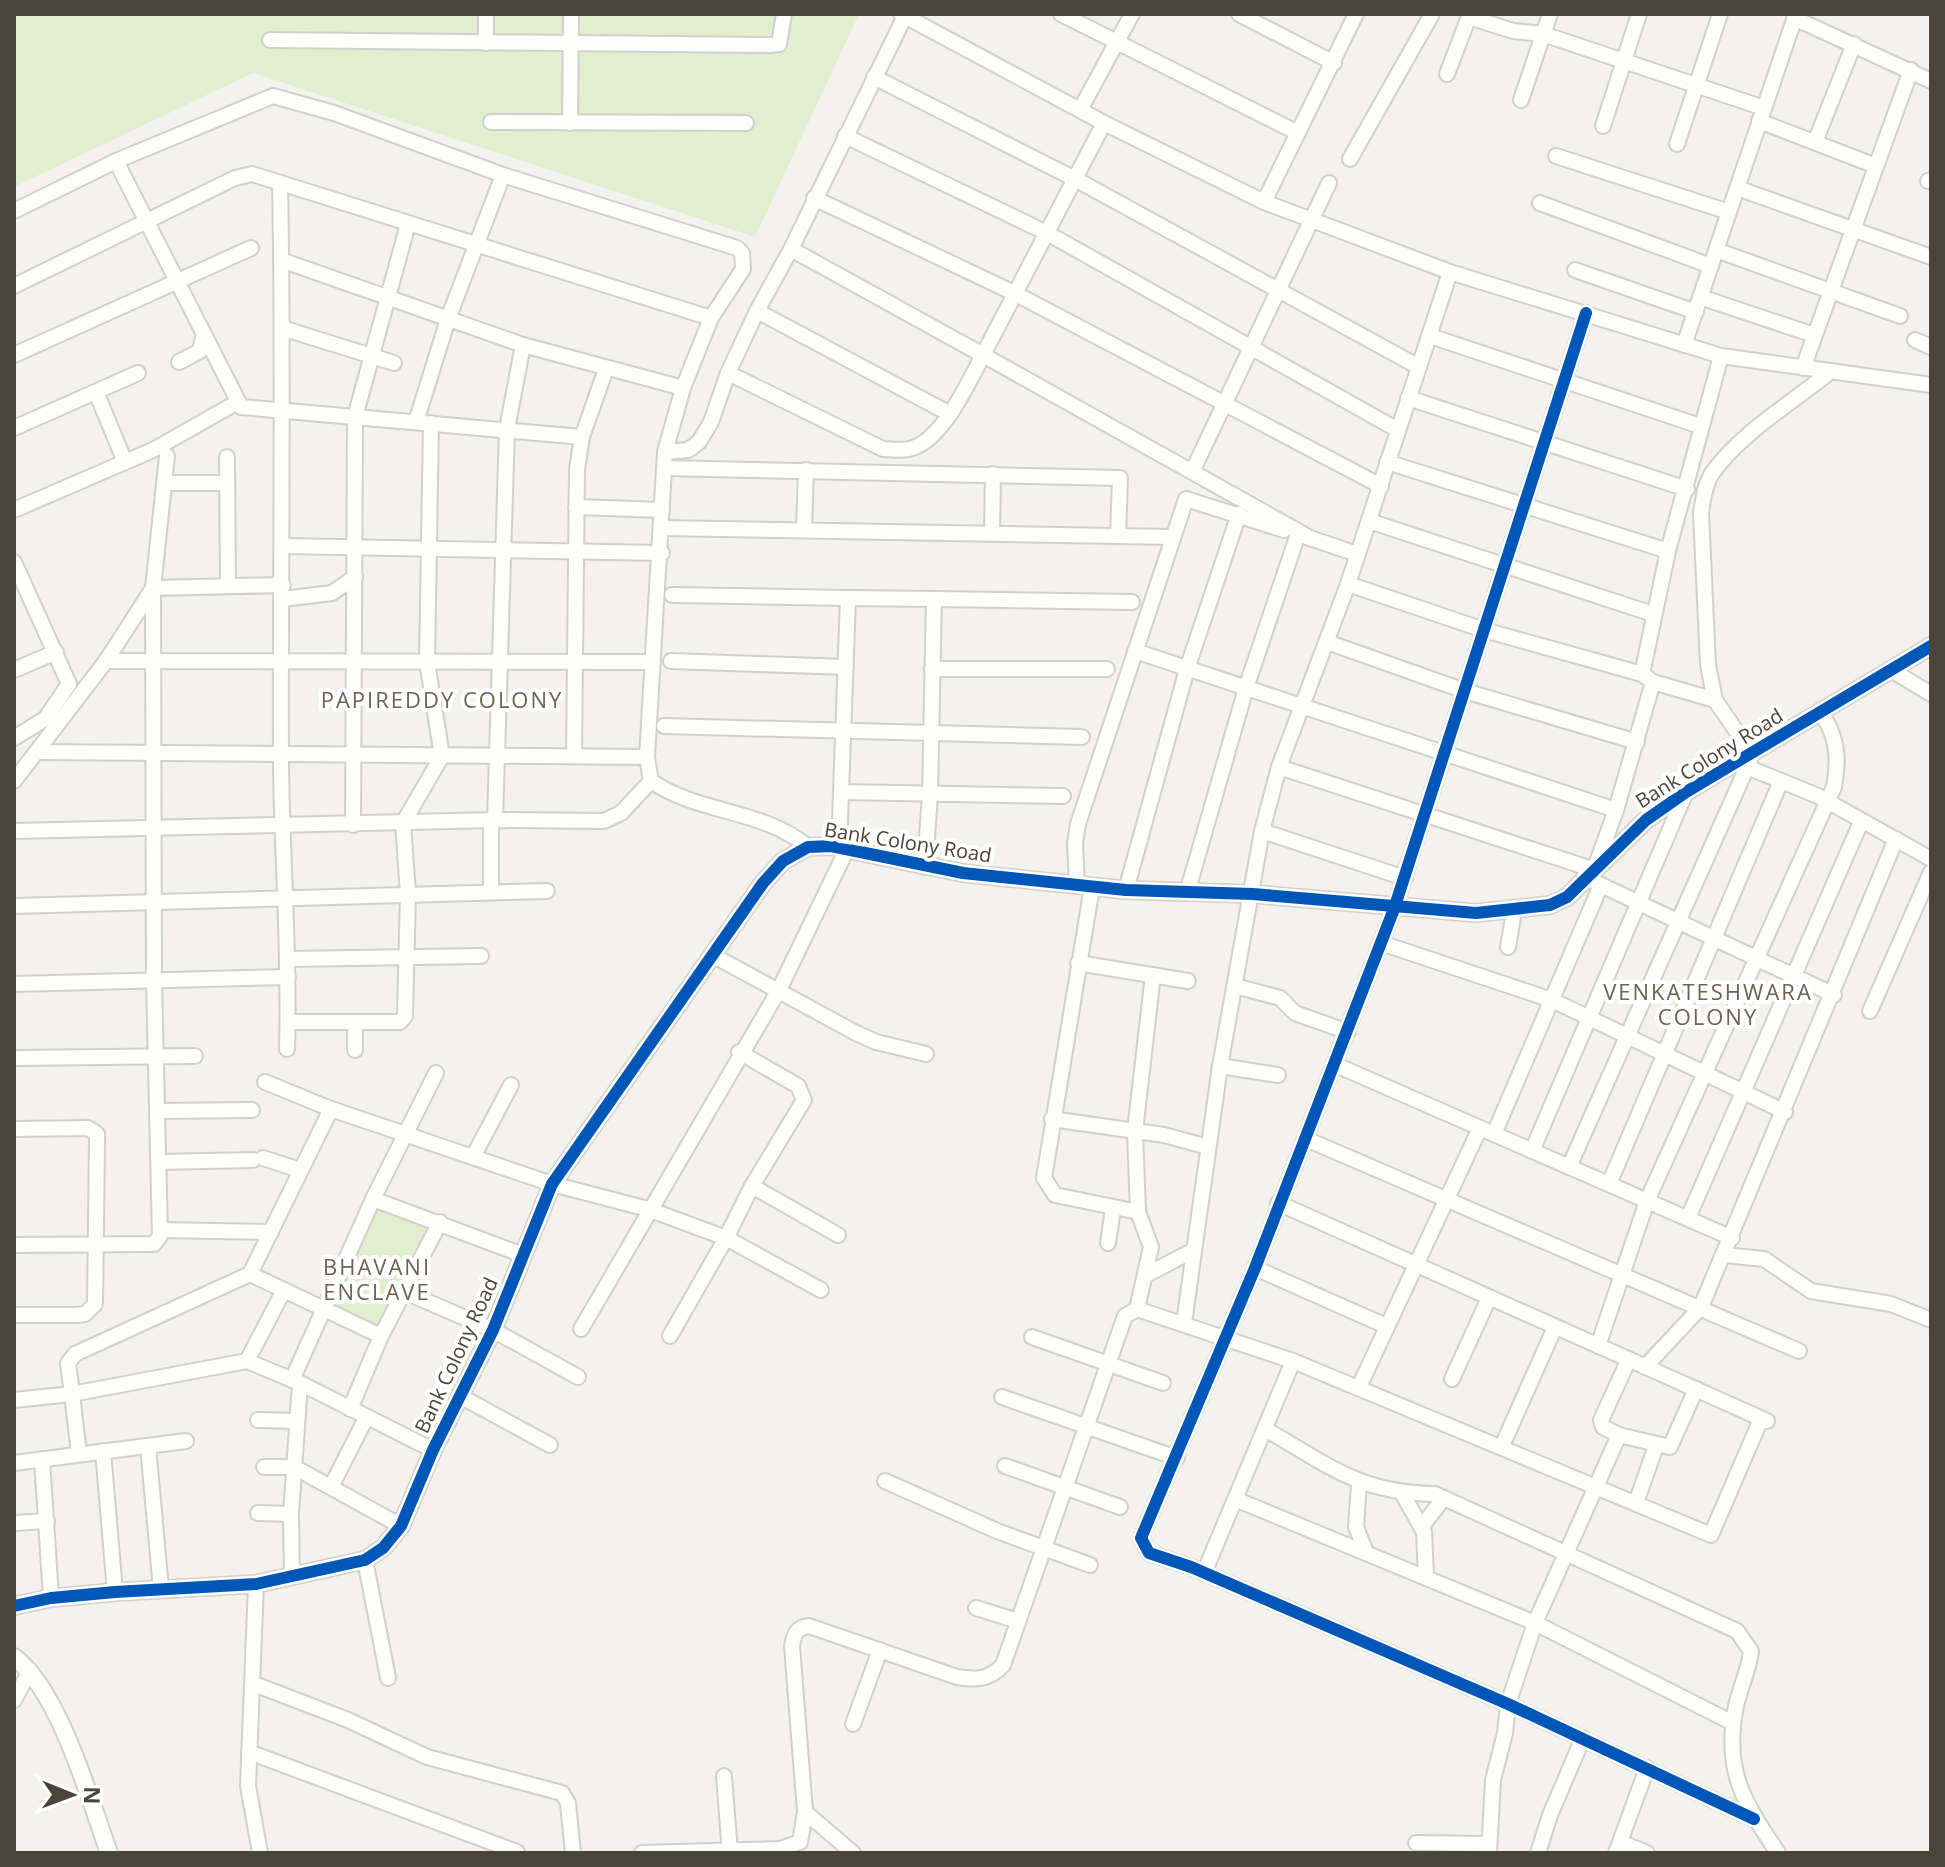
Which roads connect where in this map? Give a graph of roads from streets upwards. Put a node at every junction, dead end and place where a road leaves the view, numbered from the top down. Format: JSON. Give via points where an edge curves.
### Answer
{"nodes":[{"id":1,"x":486,"y":14,"type":"edge"},
{"id":2,"x":571,"y":14,"type":"edge"},
{"id":3,"x":784,"y":14,"type":"edge"},
{"id":4,"x":1061,"y":14,"type":"edge"},
{"id":5,"x":1132,"y":14,"type":"edge"},
{"id":6,"x":1239,"y":14,"type":"edge"},
{"id":7,"x":1356,"y":14,"type":"edge"},
{"id":8,"x":1432,"y":14,"type":"edge"},
{"id":9,"x":1550,"y":14,"type":"edge"},
{"id":10,"x":1639,"y":14,"type":"edge"},
{"id":11,"x":1720,"y":14,"type":"edge"},
{"id":12,"x":904,"y":15,"type":"edge"},
{"id":13,"x":1469,"y":15,"type":"edge"},
{"id":14,"x":1795,"y":16,"type":"edge"},
{"id":15,"x":1543,"y":34,"type":"junction"},
{"id":16,"x":270,"y":40,"type":"dead end"},
{"id":17,"x":486,"y":43,"type":"junction"},
{"id":18,"x":571,"y":43,"type":"junction"},
{"id":19,"x":1116,"y":43,"type":"junction"},
{"id":20,"x":1854,"y":44,"type":"junction"},
{"id":21,"x":1625,"y":60,"type":"junction"},
{"id":22,"x":1334,"y":63,"type":"junction"},
{"id":23,"x":1911,"y":70,"type":"junction"},
{"id":24,"x":1447,"y":74,"type":"dead end"},
{"id":25,"x":1929,"y":75,"type":"edge"},
{"id":26,"x":874,"y":77,"type":"junction"},
{"id":27,"x":1699,"y":85,"type":"junction"},
{"id":28,"x":1521,"y":100,"type":"dead end"},
{"id":29,"x":1080,"y":110,"type":"junction"},
{"id":30,"x":1762,"y":114,"type":"junction"},
{"id":31,"x":491,"y":122,"type":"dead end"},
{"id":32,"x":570,"y":123,"type":"junction"},
{"id":33,"x":746,"y":123,"type":"dead end"},
{"id":34,"x":1104,"y":123,"type":"junction"},
{"id":35,"x":1603,"y":126,"type":"dead end"},
{"id":36,"x":1298,"y":133,"type":"junction"},
{"id":37,"x":845,"y":136,"type":"junction"},
{"id":38,"x":1815,"y":142,"type":"junction"},
{"id":39,"x":1677,"y":144,"type":"dead end"},
{"id":40,"x":1556,"y":156,"type":"dead end"},
{"id":41,"x":1350,"y":159,"type":"dead end"},
{"id":42,"x":116,"y":161,"type":"junction"},
{"id":43,"x":1876,"y":166,"type":"junction"},
{"id":44,"x":503,"y":175,"type":"junction"},
{"id":45,"x":1075,"y":179,"type":"junction"},
{"id":46,"x":280,"y":183,"type":"junction"},
{"id":47,"x":1329,"y":183,"type":"dead end"},
{"id":48,"x":1737,"y":188,"type":"junction"},
{"id":49,"x":814,"y":198,"type":"junction"},
{"id":50,"x":1264,"y":202,"type":"junction"},
{"id":51,"x":1540,"y":203,"type":"dead end"},
{"id":52,"x":14,"y":211,"type":"edge"},
{"id":53,"x":1729,"y":212,"type":"junction"},
{"id":54,"x":1309,"y":221,"type":"junction"},
{"id":55,"x":147,"y":224,"type":"junction"},
{"id":56,"x":408,"y":224,"type":"junction"},
{"id":57,"x":1853,"y":229,"type":"junction"},
{"id":58,"x":1047,"y":233,"type":"junction"},
{"id":59,"x":478,"y":243,"type":"junction"},
{"id":60,"x":251,"y":248,"type":"dead end"},
{"id":61,"x":791,"y":249,"type":"junction"},
{"id":62,"x":1716,"y":250,"type":"junction"},
{"id":63,"x":1931,"y":257,"type":"edge"},
{"id":64,"x":281,"y":260,"type":"junction"},
{"id":65,"x":1711,"y":266,"type":"junction"},
{"id":66,"x":1575,"y":270,"type":"dead end"},
{"id":67,"x":1450,"y":272,"type":"junction"},
{"id":68,"x":176,"y":284,"type":"junction"},
{"id":69,"x":14,"y":286,"type":"edge"},
{"id":70,"x":1276,"y":291,"type":"junction"},
{"id":71,"x":1830,"y":291,"type":"junction"},
{"id":72,"x":1014,"y":293,"type":"junction"},
{"id":73,"x":388,"y":297,"type":"junction"},
{"id":74,"x":1698,"y":304,"type":"junction"},
{"id":75,"x":757,"y":311,"type":"junction"},
{"id":76,"x":1586,"y":313,"type":"junction"},
{"id":77,"x":1900,"y":316,"type":"dead end"},
{"id":78,"x":711,"y":318,"type":"junction"},
{"id":79,"x":448,"y":319,"type":"junction"},
{"id":80,"x":282,"y":328,"type":"junction"},
{"id":81,"x":1814,"y":335,"type":"junction"},
{"id":82,"x":1430,"y":336,"type":"junction"},
{"id":83,"x":203,"y":337,"type":"junction"},
{"id":84,"x":1915,"y":340,"type":"dead end"},
{"id":85,"x":523,"y":345,"type":"junction"},
{"id":86,"x":1684,"y":345,"type":"junction"},
{"id":87,"x":1250,"y":347,"type":"junction"},
{"id":88,"x":1931,"y":347,"type":"edge"},
{"id":89,"x":14,"y":355,"type":"edge"},
{"id":90,"x":372,"y":355,"type":"junction"},
{"id":91,"x":983,"y":355,"type":"junction"},
{"id":92,"x":1721,"y":356,"type":"junction"},
{"id":93,"x":179,"y":362,"type":"dead end"},
{"id":94,"x":394,"y":363,"type":"dead end"},
{"id":95,"x":1419,"y":367,"type":"junction"},
{"id":96,"x":1803,"y":368,"type":"junction"},
{"id":97,"x":606,"y":369,"type":"junction"},
{"id":98,"x":1831,"y":371,"type":"junction"},
{"id":99,"x":138,"y":373,"type":"dead end"},
{"id":100,"x":728,"y":373,"type":"junction"},
{"id":101,"x":1564,"y":381,"type":"junction"},
{"id":102,"x":1931,"y":385,"type":"edge"},
{"id":103,"x":683,"y":388,"type":"junction"},
{"id":104,"x":96,"y":392,"type":"junction"},
{"id":105,"x":1408,"y":398,"type":"junction"},
{"id":106,"x":1225,"y":401,"type":"junction"},
{"id":107,"x":236,"y":403,"type":"junction"},
{"id":108,"x":284,"y":412,"type":"junction"},
{"id":109,"x":950,"y":414,"type":"junction"},
{"id":110,"x":355,"y":417,"type":"junction"},
{"id":111,"x":416,"y":422,"type":"junction"},
{"id":112,"x":431,"y":423,"type":"junction"},
{"id":113,"x":1700,"y":426,"type":"junction"},
{"id":114,"x":14,"y":428,"type":"edge"},
{"id":115,"x":507,"y":429,"type":"junction"},
{"id":116,"x":1398,"y":430,"type":"junction"},
{"id":117,"x":582,"y":437,"type":"junction"},
{"id":118,"x":1544,"y":443,"type":"junction"},
{"id":119,"x":665,"y":452,"type":"junction"},
{"id":120,"x":167,"y":456,"type":"dead end"},
{"id":121,"x":227,"y":457,"type":"dead end"},
{"id":122,"x":125,"y":462,"type":"junction"},
{"id":123,"x":1387,"y":462,"type":"junction"},
{"id":124,"x":664,"y":468,"type":"junction"},
{"id":125,"x":806,"y":470,"type":"junction"},
{"id":126,"x":1193,"y":470,"type":"junction"},
{"id":127,"x":993,"y":474,"type":"junction"},
{"id":128,"x":164,"y":483,"type":"junction"},
{"id":129,"x":227,"y":483,"type":"junction"},
{"id":130,"x":1381,"y":486,"type":"junction"},
{"id":131,"x":1687,"y":489,"type":"junction"},
{"id":132,"x":1524,"y":506,"type":"junction"},
{"id":133,"x":576,"y":507,"type":"junction"},
{"id":134,"x":14,"y":510,"type":"edge"},
{"id":135,"x":662,"y":510,"type":"junction"},
{"id":136,"x":1239,"y":514,"type":"junction"},
{"id":137,"x":1369,"y":521,"type":"junction"},
{"id":138,"x":661,"y":528,"type":"junction"},
{"id":139,"x":804,"y":529,"type":"junction"},
{"id":140,"x":992,"y":533,"type":"junction"},
{"id":141,"x":1118,"y":536,"type":"junction"},
{"id":142,"x":1305,"y":536,"type":"junction"},
{"id":143,"x":1173,"y":537,"type":"junction"},
{"id":144,"x":284,"y":546,"type":"junction"},
{"id":145,"x":355,"y":547,"type":"junction"},
{"id":146,"x":429,"y":549,"type":"junction"},
{"id":147,"x":504,"y":551,"type":"junction"},
{"id":148,"x":1668,"y":551,"type":"junction"},
{"id":149,"x":575,"y":552,"type":"junction"},
{"id":150,"x":662,"y":553,"type":"junction"},
{"id":151,"x":1357,"y":554,"type":"junction"},
{"id":152,"x":14,"y":562,"type":"edge"},
{"id":153,"x":1504,"y":567,"type":"junction"},
{"id":154,"x":355,"y":577,"type":"junction"},
{"id":155,"x":1348,"y":584,"type":"junction"},
{"id":156,"x":228,"y":586,"type":"junction"},
{"id":157,"x":153,"y":588,"type":"junction"},
{"id":158,"x":283,"y":592,"type":"junction"},
{"id":159,"x":21,"y":594,"type":"edge"},
{"id":160,"x":672,"y":595,"type":"dead end"},
{"id":161,"x":848,"y":598,"type":"junction"},
{"id":162,"x":934,"y":599,"type":"junction"},
{"id":163,"x":1132,"y":602,"type":"dead end"},
{"id":164,"x":1653,"y":614,"type":"junction"},
{"id":165,"x":1484,"y":630,"type":"junction"},
{"id":166,"x":1327,"y":642,"type":"junction"},
{"id":167,"x":1931,"y":646,"type":"edge"},
{"id":168,"x":1135,"y":651,"type":"junction"},
{"id":169,"x":56,"y":652,"type":"junction"},
{"id":170,"x":156,"y":659,"type":"junction"},
{"id":171,"x":282,"y":660,"type":"junction"},
{"id":172,"x":106,"y":661,"type":"junction"},
{"id":173,"x":354,"y":661,"type":"junction"},
{"id":174,"x":671,"y":661,"type":"dead end"},
{"id":175,"x":427,"y":662,"type":"junction"},
{"id":176,"x":500,"y":662,"type":"junction"},
{"id":177,"x":574,"y":662,"type":"junction"},
{"id":178,"x":653,"y":662,"type":"junction"},
{"id":179,"x":846,"y":667,"type":"junction"},
{"id":180,"x":932,"y":669,"type":"junction"},
{"id":181,"x":1107,"y":669,"type":"dead end"},
{"id":182,"x":1187,"y":669,"type":"junction"},
{"id":183,"x":14,"y":670,"type":"edge"},
{"id":184,"x":1891,"y":670,"type":"junction"},
{"id":185,"x":1648,"y":678,"type":"junction"},
{"id":186,"x":1246,"y":688,"type":"junction"},
{"id":187,"x":1465,"y":691,"type":"junction"},
{"id":188,"x":1931,"y":694,"type":"edge"},
{"id":189,"x":1715,"y":700,"type":"junction"},
{"id":190,"x":1300,"y":706,"type":"junction"},
{"id":191,"x":1820,"y":712,"type":"junction"},
{"id":192,"x":664,"y":726,"type":"dead end"},
{"id":193,"x":844,"y":729,"type":"junction"},
{"id":194,"x":931,"y":731,"type":"junction"},
{"id":195,"x":1082,"y":737,"type":"dead end"},
{"id":196,"x":14,"y":738,"type":"edge"},
{"id":197,"x":1637,"y":742,"type":"junction"},
{"id":198,"x":38,"y":752,"type":"junction"},
{"id":199,"x":154,"y":752,"type":"junction"},
{"id":200,"x":281,"y":752,"type":"junction"},
{"id":201,"x":353,"y":752,"type":"junction"},
{"id":202,"x":1444,"y":754,"type":"junction"},
{"id":203,"x":574,"y":755,"type":"junction"},
{"id":204,"x":442,"y":756,"type":"junction"},
{"id":205,"x":497,"y":756,"type":"junction"},
{"id":206,"x":647,"y":757,"type":"junction"},
{"id":207,"x":1749,"y":760,"type":"junction"},
{"id":208,"x":1279,"y":767,"type":"junction"},
{"id":209,"x":14,"y":781,"type":"edge"},
{"id":210,"x":651,"y":781,"type":"junction"},
{"id":211,"x":1781,"y":781,"type":"junction"},
{"id":212,"x":842,"y":792,"type":"junction"},
{"id":213,"x":1686,"y":792,"type":"junction"},
{"id":214,"x":930,"y":794,"type":"junction"},
{"id":215,"x":1063,"y":796,"type":"dead end"},
{"id":216,"x":1827,"y":801,"type":"junction"},
{"id":217,"x":1616,"y":810,"type":"junction"},
{"id":218,"x":1425,"y":815,"type":"junction"},
{"id":219,"x":493,"y":820,"type":"junction"},
{"id":220,"x":1861,"y":822,"type":"junction"},
{"id":221,"x":403,"y":823,"type":"junction"},
{"id":222,"x":353,"y":825,"type":"junction"},
{"id":223,"x":281,"y":827,"type":"junction"},
{"id":224,"x":155,"y":828,"type":"junction"},
{"id":225,"x":14,"y":831,"type":"edge"},
{"id":226,"x":1262,"y":831,"type":"junction"},
{"id":227,"x":1896,"y":839,"type":"junction"},
{"id":228,"x":808,"y":847,"type":"junction"},
{"id":229,"x":843,"y":848,"type":"junction"},
{"id":230,"x":1931,"y":859,"type":"edge"},
{"id":231,"x":925,"y":867,"type":"junction"},
{"id":232,"x":1591,"y":870,"type":"junction"},
{"id":233,"x":1931,"y":872,"type":"edge"},
{"id":234,"x":1405,"y":878,"type":"junction"},
{"id":235,"x":1085,"y":885,"type":"junction"},
{"id":236,"x":1601,"y":885,"type":"junction"},
{"id":237,"x":1126,"y":890,"type":"junction"},
{"id":238,"x":547,"y":891,"type":"dead end"},
{"id":239,"x":491,"y":892,"type":"junction"},
{"id":240,"x":1187,"y":893,"type":"junction"},
{"id":241,"x":408,"y":894,"type":"junction"},
{"id":242,"x":1253,"y":894,"type":"junction"},
{"id":243,"x":285,"y":897,"type":"junction"},
{"id":244,"x":155,"y":901,"type":"junction"},
{"id":245,"x":1639,"y":903,"type":"junction"},
{"id":246,"x":14,"y":906,"type":"edge"},
{"id":247,"x":1394,"y":909,"type":"junction"},
{"id":248,"x":1514,"y":911,"type":"junction"},
{"id":249,"x":1676,"y":919,"type":"junction"},
{"id":250,"x":1715,"y":939,"type":"junction"},
{"id":251,"x":1381,"y":943,"type":"junction"},
{"id":252,"x":1508,"y":947,"type":"dead end"},
{"id":253,"x":481,"y":956,"type":"dead end"},
{"id":254,"x":714,"y":956,"type":"junction"},
{"id":255,"x":406,"y":957,"type":"junction"},
{"id":256,"x":1755,"y":957,"type":"junction"},
{"id":257,"x":288,"y":959,"type":"junction"},
{"id":258,"x":1078,"y":963,"type":"junction"},
{"id":259,"x":1153,"y":975,"type":"junction"},
{"id":260,"x":1794,"y":976,"type":"junction"},
{"id":261,"x":288,"y":977,"type":"junction"},
{"id":262,"x":154,"y":981,"type":"junction"},
{"id":263,"x":1188,"y":981,"type":"dead end"},
{"id":264,"x":14,"y":984,"type":"edge"},
{"id":265,"x":1235,"y":986,"type":"junction"},
{"id":266,"x":779,"y":990,"type":"junction"},
{"id":267,"x":1834,"y":995,"type":"junction"},
{"id":268,"x":1552,"y":1000,"type":"junction"},
{"id":269,"x":1870,"y":1011,"type":"dead end"},
{"id":270,"x":1589,"y":1018,"type":"junction"},
{"id":271,"x":288,"y":1022,"type":"junction"},
{"id":272,"x":355,"y":1022,"type":"junction"},
{"id":273,"x":1348,"y":1032,"type":"junction"},
{"id":274,"x":1626,"y":1036,"type":"junction"},
{"id":275,"x":287,"y":1049,"type":"dead end"},
{"id":276,"x":355,"y":1050,"type":"dead end"},
{"id":277,"x":739,"y":1052,"type":"junction"},
{"id":278,"x":926,"y":1054,"type":"dead end"},
{"id":279,"x":1666,"y":1055,"type":"junction"},
{"id":280,"x":155,"y":1056,"type":"junction"},
{"id":281,"x":195,"y":1056,"type":"dead end"},
{"id":282,"x":14,"y":1058,"type":"edge"},
{"id":283,"x":1336,"y":1065,"type":"junction"},
{"id":284,"x":1220,"y":1066,"type":"junction"},
{"id":285,"x":436,"y":1073,"type":"dead end"},
{"id":286,"x":1703,"y":1073,"type":"junction"},
{"id":287,"x":1278,"y":1075,"type":"dead end"},
{"id":288,"x":265,"y":1082,"type":"dead end"},
{"id":289,"x":511,"y":1085,"type":"dead end"},
{"id":290,"x":1743,"y":1092,"type":"junction"},
{"id":291,"x":331,"y":1109,"type":"junction"},
{"id":292,"x":252,"y":1110,"type":"dead end"},
{"id":293,"x":157,"y":1111,"type":"junction"},
{"id":294,"x":1785,"y":1112,"type":"junction"},
{"id":295,"x":1052,"y":1119,"type":"junction"},
{"id":296,"x":14,"y":1129,"type":"edge"},
{"id":297,"x":1135,"y":1131,"type":"junction"},
{"id":298,"x":1487,"y":1131,"type":"junction"},
{"id":299,"x":405,"y":1134,"type":"junction"},
{"id":300,"x":1306,"y":1139,"type":"junction"},
{"id":301,"x":1208,"y":1147,"type":"junction"},
{"id":302,"x":1532,"y":1151,"type":"junction"},
{"id":303,"x":474,"y":1155,"type":"junction"},
{"id":304,"x":159,"y":1162,"type":"junction"},
{"id":305,"x":1569,"y":1167,"type":"junction"},
{"id":306,"x":300,"y":1170,"type":"junction"},
{"id":307,"x":552,"y":1184,"type":"junction"},
{"id":308,"x":1609,"y":1184,"type":"junction"},
{"id":309,"x":752,"y":1186,"type":"junction"},
{"id":310,"x":373,"y":1199,"type":"junction"},
{"id":311,"x":1447,"y":1199,"type":"junction"},
{"id":312,"x":1647,"y":1201,"type":"junction"},
{"id":313,"x":1278,"y":1203,"type":"junction"},
{"id":314,"x":648,"y":1209,"type":"junction"},
{"id":315,"x":1113,"y":1209,"type":"junction"},
{"id":316,"x":1138,"y":1212,"type":"junction"},
{"id":317,"x":1688,"y":1218,"type":"junction"},
{"id":318,"x":440,"y":1222,"type":"junction"},
{"id":319,"x":160,"y":1230,"type":"junction"},
{"id":320,"x":271,"y":1232,"type":"junction"},
{"id":321,"x":838,"y":1235,"type":"dead end"},
{"id":322,"x":726,"y":1238,"type":"junction"},
{"id":323,"x":1732,"y":1238,"type":"junction"},
{"id":324,"x":95,"y":1243,"type":"junction"},
{"id":325,"x":1108,"y":1243,"type":"dead end"},
{"id":326,"x":14,"y":1245,"type":"edge"},
{"id":327,"x":1192,"y":1251,"type":"junction"},
{"id":328,"x":523,"y":1255,"type":"junction"},
{"id":329,"x":1724,"y":1255,"type":"junction"},
{"id":330,"x":1414,"y":1265,"type":"junction"},
{"id":331,"x":1255,"y":1268,"type":"junction"},
{"id":332,"x":250,"y":1274,"type":"junction"},
{"id":333,"x":1148,"y":1274,"type":"junction"},
{"id":334,"x":1622,"y":1274,"type":"junction"},
{"id":335,"x":284,"y":1290,"type":"junction"},
{"id":336,"x":821,"y":1290,"type":"dead end"},
{"id":337,"x":405,"y":1292,"type":"junction"},
{"id":338,"x":1489,"y":1298,"type":"junction"},
{"id":339,"x":1701,"y":1307,"type":"junction"},
{"id":340,"x":323,"y":1309,"type":"junction"},
{"id":341,"x":1137,"y":1309,"type":"junction"},
{"id":342,"x":14,"y":1315,"type":"edge"},
{"id":343,"x":1931,"y":1320,"type":"edge"},
{"id":344,"x":1184,"y":1323,"type":"junction"},
{"id":345,"x":1386,"y":1326,"type":"junction"},
{"id":346,"x":1555,"y":1327,"type":"junction"},
{"id":347,"x":581,"y":1329,"type":"dead end"},
{"id":348,"x":493,"y":1330,"type":"junction"},
{"id":349,"x":381,"y":1336,"type":"junction"},
{"id":350,"x":670,"y":1336,"type":"dead end"},
{"id":351,"x":1032,"y":1337,"type":"dead end"},
{"id":352,"x":1225,"y":1338,"type":"junction"},
{"id":353,"x":1598,"y":1346,"type":"junction"},
{"id":354,"x":1799,"y":1351,"type":"dead end"},
{"id":355,"x":1629,"y":1359,"type":"junction"},
{"id":356,"x":247,"y":1361,"type":"junction"},
{"id":357,"x":1293,"y":1361,"type":"junction"},
{"id":358,"x":1110,"y":1364,"type":"junction"},
{"id":359,"x":1645,"y":1367,"type":"junction"},
{"id":360,"x":578,"y":1377,"type":"dead end"},
{"id":361,"x":1452,"y":1379,"type":"dead end"},
{"id":362,"x":296,"y":1381,"type":"junction"},
{"id":363,"x":1163,"y":1383,"type":"dead end"},
{"id":364,"x":1359,"y":1387,"type":"junction"},
{"id":365,"x":1696,"y":1389,"type":"junction"},
{"id":366,"x":72,"y":1394,"type":"junction"},
{"id":367,"x":460,"y":1396,"type":"junction"},
{"id":368,"x":1002,"y":1397,"type":"dead end"},
{"id":369,"x":14,"y":1400,"type":"edge"},
{"id":370,"x":350,"y":1409,"type":"junction"},
{"id":371,"x":366,"y":1418,"type":"junction"},
{"id":372,"x":258,"y":1420,"type":"dead end"},
{"id":373,"x":296,"y":1421,"type":"junction"},
{"id":374,"x":1088,"y":1426,"type":"junction"},
{"id":375,"x":1265,"y":1429,"type":"junction"},
{"id":376,"x":1619,"y":1435,"type":"junction"},
{"id":377,"x":186,"y":1441,"type":"dead end"},
{"id":378,"x":550,"y":1445,"type":"dead end"},
{"id":379,"x":148,"y":1446,"type":"junction"},
{"id":380,"x":1502,"y":1446,"type":"junction"},
{"id":381,"x":1656,"y":1446,"type":"junction"},
{"id":382,"x":433,"y":1450,"type":"junction"},
{"id":383,"x":103,"y":1451,"type":"junction"},
{"id":384,"x":79,"y":1454,"type":"junction"},
{"id":385,"x":1177,"y":1458,"type":"junction"},
{"id":386,"x":42,"y":1459,"type":"junction"},
{"id":387,"x":14,"y":1463,"type":"edge"},
{"id":388,"x":1005,"y":1466,"type":"dead end"},
{"id":389,"x":264,"y":1467,"type":"dead end"},
{"id":390,"x":294,"y":1467,"type":"junction"},
{"id":391,"x":885,"y":1481,"type":"dead end"},
{"id":392,"x":1359,"y":1483,"type":"junction"},
{"id":393,"x":332,"y":1485,"type":"junction"},
{"id":394,"x":1597,"y":1488,"type":"junction"},
{"id":395,"x":1066,"y":1489,"type":"junction"},
{"id":396,"x":1402,"y":1493,"type":"junction"},
{"id":397,"x":1444,"y":1498,"type":"junction"},
{"id":398,"x":1235,"y":1499,"type":"junction"},
{"id":399,"x":1636,"y":1503,"type":"junction"},
{"id":400,"x":1120,"y":1507,"type":"dead end"},
{"id":401,"x":258,"y":1513,"type":"dead end"},
{"id":402,"x":291,"y":1514,"type":"junction"},
{"id":403,"x":47,"y":1521,"type":"junction"},
{"id":404,"x":14,"y":1523,"type":"edge"},
{"id":405,"x":401,"y":1526,"type":"junction"},
{"id":406,"x":1422,"y":1526,"type":"junction"},
{"id":407,"x":1044,"y":1547,"type":"junction"},
{"id":408,"x":1366,"y":1552,"type":"junction"},
{"id":409,"x":1565,"y":1554,"type":"junction"},
{"id":410,"x":365,"y":1560,"type":"junction"},
{"id":411,"x":1090,"y":1565,"type":"dead end"},
{"id":412,"x":1204,"y":1573,"type":"junction"},
{"id":413,"x":292,"y":1576,"type":"junction"},
{"id":414,"x":1426,"y":1576,"type":"junction"},
{"id":415,"x":256,"y":1584,"type":"junction"},
{"id":416,"x":161,"y":1589,"type":"junction"},
{"id":417,"x":115,"y":1592,"type":"junction"},
{"id":418,"x":51,"y":1598,"type":"junction"},
{"id":419,"x":14,"y":1606,"type":"edge"},
{"id":420,"x":976,"y":1608,"type":"dead end"},
{"id":421,"x":1018,"y":1621,"type":"junction"},
{"id":422,"x":1535,"y":1623,"type":"junction"},
{"id":423,"x":880,"y":1650,"type":"junction"},
{"id":424,"x":14,"y":1657,"type":"edge"},
{"id":425,"x":30,"y":1671,"type":"junction"},
{"id":426,"x":388,"y":1678,"type":"dead end"},
{"id":427,"x":254,"y":1684,"type":"junction"},
{"id":428,"x":14,"y":1700,"type":"edge"},
{"id":429,"x":1508,"y":1704,"type":"junction"},
{"id":430,"x":1733,"y":1723,"type":"junction"},
{"id":431,"x":853,"y":1724,"type":"dead end"},
{"id":432,"x":1583,"y":1738,"type":"junction"},
{"id":433,"x":249,"y":1752,"type":"junction"},
{"id":434,"x":1647,"y":1768,"type":"junction"},
{"id":435,"x":724,"y":1776,"type":"dead end"},
{"id":436,"x":805,"y":1812,"type":"junction"},
{"id":437,"x":1754,"y":1819,"type":"junction"},
{"id":438,"x":1416,"y":1843,"type":"dead end"},
{"id":439,"x":1618,"y":1847,"type":"edge"},
{"id":440,"x":1489,"y":1848,"type":"edge"},
{"id":441,"x":730,"y":1851,"type":"edge"},
{"id":442,"x":517,"y":1852,"type":"edge"},
{"id":443,"x":109,"y":1853,"type":"edge"},
{"id":444,"x":260,"y":1853,"type":"edge"},
{"id":445,"x":573,"y":1853,"type":"edge"},
{"id":446,"x":642,"y":1853,"type":"edge"},
{"id":447,"x":853,"y":1853,"type":"edge"},
{"id":448,"x":1538,"y":1853,"type":"edge"},
{"id":449,"x":1647,"y":1853,"type":"edge"},
{"id":450,"x":1778,"y":1853,"type":"edge"}],
"edges":[{"from":1,"to":17,"type":"street"},
{"from":2,"to":18,"type":"street"},
{"from":3,"to":18,"type":"street","via":[[779,44]]},
{"from":4,"to":19,"type":"street"},
{"from":5,"to":19,"type":"street"},
{"from":6,"to":22,"type":"street"},
{"from":7,"to":22,"type":"street"},
{"from":8,"to":41,"type":"street"},
{"from":9,"to":15,"type":"street"},
{"from":10,"to":21,"type":"street"},
{"from":11,"to":27,"type":"street"},
{"from":12,"to":26,"type":"street"},
{"from":12,"to":29,"type":"street"},
{"from":13,"to":15,"type":"street","via":[[1513,31]]},
{"from":13,"to":24,"type":"street"},
{"from":14,"to":20,"type":"street"},
{"from":14,"to":30,"type":"street"},
{"from":15,"to":21,"type":"street"},
{"from":15,"to":28,"type":"street"},
{"from":16,"to":17,"type":"street"},
{"from":17,"to":18,"type":"street"},
{"from":18,"to":32,"type":"street"},
{"from":19,"to":29,"type":"street"},
{"from":19,"to":36,"type":"street"},
{"from":20,"to":23,"type":"street"},
{"from":20,"to":38,"type":"street"},
{"from":21,"to":27,"type":"street"},
{"from":21,"to":35,"type":"street"},
{"from":22,"to":36,"type":"street"},
{"from":23,"to":25,"type":"street"},
{"from":23,"to":43,"type":"street"},
{"from":26,"to":37,"type":"street"},
{"from":26,"to":45,"type":"street"},
{"from":27,"to":30,"type":"street"},
{"from":27,"to":39,"type":"street"},
{"from":29,"to":34,"type":"street"},
{"from":30,"to":38,"type":"street"},
{"from":30,"to":48,"type":"street"},
{"from":31,"to":32,"type":"street"},
{"from":32,"to":33,"type":"street"},
{"from":34,"to":45,"type":"street"},
{"from":34,"to":50,"type":"street"},
{"from":36,"to":50,"type":"street"},
{"from":37,"to":49,"type":"street"},
{"from":37,"to":58,"type":"street"},
{"from":38,"to":43,"type":"street"},
{"from":40,"to":53,"type":"street"},
{"from":42,"to":44,"type":"street","via":[[273,96]]},
{"from":42,"to":52,"type":"street"},
{"from":42,"to":55,"type":"street"},
{"from":43,"to":57,"type":"street"},
{"from":44,"to":59,"type":"street"},
{"from":44,"to":78,"type":"street","via":[[731,244],[742,253],[743,269]]},
{"from":45,"to":58,"type":"street"},
{"from":45,"to":70,"type":"street"},
{"from":46,"to":55,"type":"street","via":[[252,174],[235,178]]},
{"from":46,"to":56,"type":"street"},
{"from":46,"to":64,"type":"street"},
{"from":47,"to":54,"type":"street"},
{"from":48,"to":53,"type":"street"},
{"from":48,"to":57,"type":"street"},
{"from":49,"to":61,"type":"street"},
{"from":49,"to":72,"type":"street"},
{"from":50,"to":54,"type":"street"},
{"from":51,"to":65,"type":"street"},
{"from":53,"to":62,"type":"street"},
{"from":54,"to":67,"type":"street"},
{"from":54,"to":70,"type":"street"},
{"from":55,"to":68,"type":"street"},
{"from":55,"to":69,"type":"street"},
{"from":56,"to":59,"type":"street"},
{"from":56,"to":73,"type":"street"},
{"from":57,"to":63,"type":"street"},
{"from":57,"to":71,"type":"street"},
{"from":58,"to":72,"type":"street"},
{"from":58,"to":87,"type":"street"},
{"from":59,"to":78,"type":"street"},
{"from":59,"to":79,"type":"street"},
{"from":60,"to":68,"type":"street"},
{"from":61,"to":75,"type":"street"},
{"from":61,"to":91,"type":"street"},
{"from":62,"to":65,"type":"street"},
{"from":62,"to":71,"type":"street"},
{"from":64,"to":73,"type":"street"},
{"from":64,"to":80,"type":"street"},
{"from":65,"to":74,"type":"street"},
{"from":66,"to":74,"type":"street"},
{"from":67,"to":76,"type":"street"},
{"from":67,"to":82,"type":"street"},
{"from":68,"to":83,"type":"street"},
{"from":68,"to":89,"type":"street"},
{"from":70,"to":87,"type":"street"},
{"from":70,"to":95,"type":"street"},
{"from":71,"to":77,"type":"street"},
{"from":71,"to":81,"type":"street"},
{"from":72,"to":91,"type":"street"},
{"from":72,"to":106,"type":"street"},
{"from":73,"to":79,"type":"street"},
{"from":73,"to":90,"type":"street"},
{"from":74,"to":81,"type":"street"},
{"from":74,"to":86,"type":"street"},
{"from":75,"to":100,"type":"street"},
{"from":75,"to":109,"type":"street"},
{"from":76,"to":86,"type":"street"},
{"from":76,"to":101,"type":"street"},
{"from":78,"to":103,"type":"street"},
{"from":79,"to":85,"type":"street"},
{"from":79,"to":111,"type":"street"},
{"from":80,"to":90,"type":"street"},
{"from":80,"to":108,"type":"street"},
{"from":81,"to":96,"type":"street"},
{"from":82,"to":95,"type":"street"},
{"from":82,"to":101,"type":"street"},
{"from":83,"to":93,"type":"street","via":[[200,351]]},
{"from":83,"to":107,"type":"street"},
{"from":84,"to":88,"type":"street"},
{"from":85,"to":97,"type":"street"},
{"from":85,"to":115,"type":"street"},
{"from":86,"to":92,"type":"street"},
{"from":87,"to":106,"type":"street"},
{"from":87,"to":116,"type":"street"},
{"from":90,"to":94,"type":"street"},
{"from":90,"to":110,"type":"street"},
{"from":91,"to":109,"type":"street"},
{"from":91,"to":126,"type":"street"},
{"from":92,"to":96,"type":"street"},
{"from":92,"to":113,"type":"street"},
{"from":95,"to":105,"type":"street"},
{"from":96,"to":98,"type":"street"},
{"from":97,"to":103,"type":"street"},
{"from":97,"to":117,"type":"street"},
{"from":98,"to":102,"type":"street"},
{"from":98,"to":189,"type":"street","via":[[1739,446],[1713,473],[1704,492],[1704,607]]},
{"from":99,"to":104,"type":"street"},
{"from":100,"to":109,"type":"street","via":[[883,449],[908,449],[926,442]]},
{"from":100,"to":119,"type":"street","via":[[699,442],[688,450]]},
{"from":101,"to":113,"type":"street"},
{"from":101,"to":118,"type":"street"},
{"from":103,"to":119,"type":"street"},
{"from":104,"to":114,"type":"street"},
{"from":104,"to":122,"type":"street"},
{"from":105,"to":116,"type":"street"},
{"from":105,"to":118,"type":"street"},
{"from":106,"to":126,"type":"street"},
{"from":106,"to":130,"type":"street"},
{"from":107,"to":108,"type":"street"},
{"from":107,"to":122,"type":"street"},
{"from":108,"to":110,"type":"street"},
{"from":108,"to":144,"type":"street"},
{"from":110,"to":111,"type":"street"},
{"from":110,"to":145,"type":"street"},
{"from":111,"to":112,"type":"street"},
{"from":112,"to":115,"type":"street"},
{"from":112,"to":146,"type":"street"},
{"from":113,"to":131,"type":"street"},
{"from":115,"to":117,"type":"street"},
{"from":115,"to":147,"type":"street"},
{"from":116,"to":123,"type":"street"},
{"from":117,"to":133,"type":"street"},
{"from":118,"to":131,"type":"street"},
{"from":118,"to":132,"type":"street"},
{"from":119,"to":124,"type":"street"},
{"from":120,"to":128,"type":"street"},
{"from":121,"to":129,"type":"street"},
{"from":122,"to":134,"type":"street"},
{"from":123,"to":130,"type":"street"},
{"from":123,"to":132,"type":"street"},
{"from":124,"to":125,"type":"street"},
{"from":124,"to":135,"type":"street"},
{"from":125,"to":127,"type":"street"},
{"from":125,"to":139,"type":"street"},
{"from":126,"to":142,"type":"street"},
{"from":127,"to":140,"type":"street"},
{"from":127,"to":141,"type":"street","via":[[1120,478]]},
{"from":128,"to":129,"type":"street"},
{"from":128,"to":157,"type":"street"},
{"from":129,"to":156,"type":"street"},
{"from":130,"to":137,"type":"street"},
{"from":131,"to":148,"type":"street"},
{"from":132,"to":148,"type":"street"},
{"from":132,"to":153,"type":"street"},
{"from":133,"to":135,"type":"street"},
{"from":133,"to":149,"type":"street"},
{"from":135,"to":138,"type":"street"},
{"from":136,"to":142,"type":"street"},
{"from":136,"to":143,"type":"street","via":[[1186,499]]},
{"from":136,"to":182,"type":"street"},
{"from":137,"to":151,"type":"street"},
{"from":137,"to":153,"type":"street"},
{"from":138,"to":139,"type":"street"},
{"from":138,"to":150,"type":"street"},
{"from":139,"to":140,"type":"street"},
{"from":140,"to":141,"type":"street"},
{"from":141,"to":143,"type":"street"},
{"from":142,"to":151,"type":"street"},
{"from":142,"to":186,"type":"street"},
{"from":143,"to":168,"type":"street"},
{"from":144,"to":145,"type":"street"},
{"from":144,"to":158,"type":"street"},
{"from":145,"to":146,"type":"street"},
{"from":145,"to":154,"type":"street"},
{"from":146,"to":147,"type":"street"},
{"from":146,"to":175,"type":"street"},
{"from":147,"to":149,"type":"street"},
{"from":147,"to":176,"type":"street"},
{"from":148,"to":164,"type":"street"},
{"from":149,"to":150,"type":"street"},
{"from":149,"to":177,"type":"street"},
{"from":150,"to":178,"type":"street"},
{"from":151,"to":155,"type":"street"},
{"from":152,"to":159,"type":"street"},
{"from":153,"to":164,"type":"street"},
{"from":153,"to":165,"type":"street"},
{"from":154,"to":158,"type":"street","via":[[332,593]]},
{"from":154,"to":173,"type":"street"},
{"from":155,"to":165,"type":"street"},
{"from":155,"to":166,"type":"street"},
{"from":156,"to":157,"type":"street"},
{"from":156,"to":158,"type":"street"},
{"from":157,"to":170,"type":"street"},
{"from":157,"to":172,"type":"street"},
{"from":158,"to":171,"type":"street"},
{"from":159,"to":169,"type":"street"},
{"from":160,"to":161,"type":"street"},
{"from":161,"to":162,"type":"street"},
{"from":161,"to":179,"type":"street"},
{"from":162,"to":163,"type":"street"},
{"from":162,"to":180,"type":"street"},
{"from":164,"to":185,"type":"street"},
{"from":165,"to":185,"type":"street"},
{"from":165,"to":187,"type":"street"},
{"from":166,"to":187,"type":"street"},
{"from":166,"to":190,"type":"street"},
{"from":167,"to":184,"type":"street","name":"Bank Colony Road"},
{"from":168,"to":182,"type":"street"},
{"from":168,"to":235,"type":"street","via":[[1078,824],[1074,862]]},
{"from":169,"to":183,"type":"street"},
{"from":169,"to":196,"type":"street","via":[[67,675],[67,691],[45,719]]},
{"from":170,"to":171,"type":"street"},
{"from":170,"to":172,"type":"street"},
{"from":170,"to":199,"type":"street"},
{"from":171,"to":173,"type":"street"},
{"from":171,"to":200,"type":"street"},
{"from":172,"to":198,"type":"street"},
{"from":173,"to":175,"type":"street"},
{"from":173,"to":201,"type":"street"},
{"from":174,"to":179,"type":"street"},
{"from":175,"to":176,"type":"street"},
{"from":175,"to":204,"type":"street"},
{"from":176,"to":177,"type":"street"},
{"from":176,"to":205,"type":"street"},
{"from":177,"to":178,"type":"street"},
{"from":177,"to":203,"type":"street"},
{"from":178,"to":206,"type":"street"},
{"from":179,"to":193,"type":"street"},
{"from":180,"to":181,"type":"street"},
{"from":180,"to":194,"type":"street"},
{"from":182,"to":186,"type":"street"},
{"from":182,"to":237,"type":"street"},
{"from":184,"to":188,"type":"street"},
{"from":184,"to":191,"type":"street","name":"Bank Colony Road"},
{"from":185,"to":189,"type":"street"},
{"from":185,"to":197,"type":"street"},
{"from":186,"to":190,"type":"street"},
{"from":186,"to":240,"type":"street"},
{"from":187,"to":197,"type":"street"},
{"from":187,"to":202,"type":"street"},
{"from":189,"to":207,"type":"street"},
{"from":190,"to":202,"type":"street"},
{"from":190,"to":208,"type":"street"},
{"from":191,"to":207,"type":"street","name":"Bank Colony Road"},
{"from":191,"to":216,"type":"street","via":[[1838,757]]},
{"from":192,"to":193,"type":"street"},
{"from":193,"to":194,"type":"street"},
{"from":193,"to":212,"type":"street"},
{"from":194,"to":195,"type":"street"},
{"from":194,"to":214,"type":"street"},
{"from":197,"to":217,"type":"street"},
{"from":198,"to":199,"type":"street"},
{"from":198,"to":209,"type":"street"},
{"from":199,"to":200,"type":"street"},
{"from":199,"to":224,"type":"street"},
{"from":200,"to":201,"type":"street"},
{"from":200,"to":223,"type":"street"},
{"from":201,"to":204,"type":"street"},
{"from":201,"to":222,"type":"street"},
{"from":202,"to":217,"type":"street"},
{"from":202,"to":218,"type":"street"},
{"from":203,"to":205,"type":"street"},
{"from":203,"to":206,"type":"street"},
{"from":204,"to":205,"type":"street"},
{"from":204,"to":221,"type":"street"},
{"from":205,"to":219,"type":"street"},
{"from":206,"to":210,"type":"street"},
{"from":207,"to":211,"type":"street"},
{"from":207,"to":213,"type":"street","name":"Bank Colony Road"},
{"from":207,"to":249,"type":"street"},
{"from":208,"to":218,"type":"street"},
{"from":208,"to":226,"type":"street"},
{"from":210,"to":219,"type":"street","via":[[613,819]]},
{"from":210,"to":228,"type":"street","via":[[672,795],[789,831]]},
{"from":211,"to":216,"type":"street"},
{"from":211,"to":250,"type":"street"},
{"from":212,"to":214,"type":"street"},
{"from":212,"to":229,"type":"street"},
{"from":213,"to":232,"type":"street","name":"Bank Colony Road"},
{"from":213,"to":245,"type":"street"},
{"from":214,"to":215,"type":"street"},
{"from":214,"to":231,"type":"street"},
{"from":216,"to":220,"type":"street"},
{"from":216,"to":256,"type":"street"},
{"from":217,"to":232,"type":"street"},
{"from":218,"to":232,"type":"street"},
{"from":218,"to":234,"type":"street"},
{"from":219,"to":221,"type":"street"},
{"from":219,"to":239,"type":"street"},
{"from":220,"to":227,"type":"street"},
{"from":220,"to":260,"type":"street"},
{"from":221,"to":222,"type":"street"},
{"from":221,"to":241,"type":"street"},
{"from":222,"to":223,"type":"street"},
{"from":223,"to":224,"type":"street"},
{"from":223,"to":243,"type":"street"},
{"from":224,"to":225,"type":"street"},
{"from":224,"to":244,"type":"street"},
{"from":226,"to":234,"type":"street"},
{"from":226,"to":242,"type":"street"},
{"from":227,"to":230,"type":"street"},
{"from":227,"to":267,"type":"street"},
{"from":228,"to":229,"type":"street","name":"Bank Colony Road"},
{"from":228,"to":254,"type":"street","name":"Bank Colony Road","via":[[783,861],[763,883]]},
{"from":229,"to":231,"type":"street","name":"Bank Colony Road"},
{"from":229,"to":266,"type":"street"},
{"from":231,"to":235,"type":"street","name":"Bank Colony Road"},
{"from":232,"to":236,"type":"street"},
{"from":232,"to":248,"type":"street","name":"Bank Colony Road","via":[[1561,900]]},
{"from":233,"to":269,"type":"street"},
{"from":234,"to":247,"type":"street"},
{"from":235,"to":237,"type":"street","name":"Bank Colony Road"},
{"from":235,"to":258,"type":"street"},
{"from":236,"to":245,"type":"street"},
{"from":236,"to":268,"type":"street"},
{"from":237,"to":240,"type":"street","name":"Bank Colony Road"},
{"from":238,"to":239,"type":"street"},
{"from":239,"to":241,"type":"street"},
{"from":240,"to":242,"type":"street","name":"Bank Colony Road"},
{"from":241,"to":243,"type":"street"},
{"from":241,"to":255,"type":"street"},
{"from":242,"to":247,"type":"street","name":"Bank Colony Road"},
{"from":242,"to":265,"type":"street"},
{"from":243,"to":244,"type":"street"},
{"from":243,"to":257,"type":"street"},
{"from":244,"to":246,"type":"street"},
{"from":244,"to":262,"type":"street"},
{"from":245,"to":249,"type":"street"},
{"from":245,"to":270,"type":"street"},
{"from":247,"to":248,"type":"street","name":"Bank Colony Road"},
{"from":247,"to":251,"type":"street"},
{"from":248,"to":252,"type":"street"},
{"from":249,"to":250,"type":"street"},
{"from":249,"to":274,"type":"street"},
{"from":250,"to":256,"type":"street"},
{"from":250,"to":279,"type":"street"},
{"from":251,"to":268,"type":"street"},
{"from":251,"to":273,"type":"street"},
{"from":253,"to":255,"type":"street"},
{"from":254,"to":266,"type":"street"},
{"from":254,"to":307,"type":"street","name":"Bank Colony Road"},
{"from":255,"to":257,"type":"street"},
{"from":255,"to":272,"type":"street","via":[[403,1021]]},
{"from":256,"to":260,"type":"street"},
{"from":256,"to":286,"type":"street"},
{"from":257,"to":261,"type":"street"},
{"from":258,"to":259,"type":"street"},
{"from":258,"to":295,"type":"street"},
{"from":259,"to":263,"type":"street"},
{"from":259,"to":297,"type":"street"},
{"from":260,"to":267,"type":"street"},
{"from":260,"to":290,"type":"street"},
{"from":261,"to":262,"type":"street"},
{"from":261,"to":271,"type":"street"},
{"from":262,"to":264,"type":"street"},
{"from":262,"to":280,"type":"street"},
{"from":265,"to":273,"type":"street","via":[[1280,998],[1295,1013]]},
{"from":265,"to":284,"type":"street"},
{"from":266,"to":277,"type":"street"},
{"from":266,"to":278,"type":"street","via":[[876,1042]]},
{"from":267,"to":294,"type":"street"},
{"from":268,"to":270,"type":"street"},
{"from":268,"to":298,"type":"street"},
{"from":270,"to":274,"type":"street"},
{"from":270,"to":302,"type":"street"},
{"from":271,"to":272,"type":"street"},
{"from":271,"to":275,"type":"street"},
{"from":272,"to":276,"type":"street"},
{"from":273,"to":283,"type":"street"},
{"from":274,"to":279,"type":"street"},
{"from":274,"to":305,"type":"street"},
{"from":277,"to":309,"type":"street","via":[[798,1086],[804,1100]]},
{"from":277,"to":314,"type":"street"},
{"from":279,"to":286,"type":"street"},
{"from":279,"to":308,"type":"street"},
{"from":280,"to":281,"type":"street"},
{"from":280,"to":282,"type":"street"},
{"from":280,"to":293,"type":"street"},
{"from":283,"to":298,"type":"street"},
{"from":283,"to":300,"type":"street"},
{"from":284,"to":287,"type":"street"},
{"from":284,"to":301,"type":"street"},
{"from":285,"to":299,"type":"street"},
{"from":286,"to":290,"type":"street"},
{"from":286,"to":312,"type":"street"},
{"from":288,"to":291,"type":"street"},
{"from":289,"to":303,"type":"street"},
{"from":290,"to":294,"type":"street"},
{"from":290,"to":317,"type":"street"},
{"from":291,"to":299,"type":"street"},
{"from":291,"to":306,"type":"street"},
{"from":292,"to":293,"type":"street"},
{"from":293,"to":304,"type":"street"},
{"from":294,"to":323,"type":"street"},
{"from":295,"to":297,"type":"street"},
{"from":295,"to":315,"type":"street","via":[[1044,1178],[1050,1192]]},
{"from":296,"to":324,"type":"street","via":[[88,1128],[97,1134]]},
{"from":297,"to":301,"type":"street"},
{"from":297,"to":316,"type":"street"},
{"from":298,"to":302,"type":"street"},
{"from":298,"to":311,"type":"street"},
{"from":299,"to":303,"type":"street"},
{"from":299,"to":310,"type":"street"},
{"from":300,"to":311,"type":"street"},
{"from":300,"to":313,"type":"street"},
{"from":301,"to":327,"type":"street"},
{"from":302,"to":305,"type":"street"},
{"from":303,"to":307,"type":"street"},
{"from":304,"to":306,"type":"street","via":[[258,1159]]},
{"from":304,"to":319,"type":"street"},
{"from":305,"to":308,"type":"street"},
{"from":306,"to":320,"type":"street"},
{"from":307,"to":314,"type":"street"},
{"from":307,"to":328,"type":"street","name":"Bank Colony Road"},
{"from":308,"to":312,"type":"street"},
{"from":309,"to":321,"type":"street"},
{"from":309,"to":322,"type":"street"},
{"from":310,"to":318,"type":"street"},
{"from":310,"to":340,"type":"street"},
{"from":311,"to":330,"type":"street"},
{"from":311,"to":334,"type":"street"},
{"from":312,"to":317,"type":"street"},
{"from":312,"to":334,"type":"street"},
{"from":313,"to":330,"type":"street"},
{"from":313,"to":331,"type":"street"},
{"from":314,"to":322,"type":"street"},
{"from":314,"to":347,"type":"street"},
{"from":315,"to":316,"type":"street"},
{"from":315,"to":325,"type":"street"},
{"from":316,"to":333,"type":"street","via":[[1151,1247]]},
{"from":317,"to":323,"type":"street"},
{"from":318,"to":328,"type":"street"},
{"from":318,"to":337,"type":"street"},
{"from":319,"to":320,"type":"street"},
{"from":319,"to":324,"type":"street","via":[[154,1244]]},
{"from":320,"to":332,"type":"street"},
{"from":322,"to":336,"type":"street"},
{"from":322,"to":350,"type":"street"},
{"from":323,"to":329,"type":"street"},
{"from":324,"to":326,"type":"street"},
{"from":324,"to":342,"type":"street","via":[[91,1309],[77,1315]]},
{"from":327,"to":333,"type":"street"},
{"from":327,"to":344,"type":"street"},
{"from":328,"to":348,"type":"street","name":"Bank Colony Road"},
{"from":329,"to":339,"type":"street"},
{"from":329,"to":343,"type":"street","via":[[1764,1259],[1811,1291],[1891,1304]]},
{"from":330,"to":338,"type":"street"},
{"from":330,"to":345,"type":"street"},
{"from":331,"to":345,"type":"street"},
{"from":331,"to":352,"type":"street"},
{"from":332,"to":335,"type":"street"},
{"from":332,"to":366,"type":"street","via":[[75,1354],[68,1363]]},
{"from":333,"to":341,"type":"street"},
{"from":334,"to":339,"type":"street"},
{"from":334,"to":353,"type":"street"},
{"from":335,"to":340,"type":"street"},
{"from":335,"to":356,"type":"street"},
{"from":337,"to":348,"type":"street"},
{"from":337,"to":349,"type":"street"},
{"from":338,"to":346,"type":"street"},
{"from":338,"to":361,"type":"street"},
{"from":339,"to":354,"type":"street"},
{"from":339,"to":359,"type":"street"},
{"from":340,"to":349,"type":"street"},
{"from":340,"to":362,"type":"street"},
{"from":341,"to":344,"type":"street"},
{"from":341,"to":358,"type":"street","via":[[1125,1316]]},
{"from":344,"to":352,"type":"street"},
{"from":345,"to":364,"type":"street"},
{"from":346,"to":353,"type":"street"},
{"from":346,"to":380,"type":"street"},
{"from":348,"to":360,"type":"street"},
{"from":348,"to":367,"type":"street","name":"Bank Colony Road"},
{"from":349,"to":370,"type":"street"},
{"from":351,"to":358,"type":"street"},
{"from":352,"to":357,"type":"street"},
{"from":352,"to":385,"type":"street"},
{"from":353,"to":355,"type":"street"},
{"from":355,"to":359,"type":"street"},
{"from":355,"to":376,"type":"street","via":[[1601,1420],[1603,1427]]},
{"from":356,"to":362,"type":"street"},
{"from":356,"to":366,"type":"street"},
{"from":357,"to":364,"type":"street"},
{"from":357,"to":375,"type":"street"},
{"from":358,"to":363,"type":"street"},
{"from":358,"to":374,"type":"street"},
{"from":359,"to":365,"type":"street"},
{"from":362,"to":370,"type":"street"},
{"from":362,"to":373,"type":"street"},
{"from":364,"to":380,"type":"street"},
{"from":365,"to":381,"type":"street","via":[[1675,1440],[1670,1447]]},
{"from":365,"to":399,"type":"street","via":[[1766,1420],[1711,1535]]},
{"from":366,"to":369,"type":"street"},
{"from":366,"to":384,"type":"street"},
{"from":367,"to":378,"type":"street"},
{"from":367,"to":382,"type":"street","name":"Bank Colony Road"},
{"from":368,"to":374,"type":"street"},
{"from":370,"to":371,"type":"street"},
{"from":371,"to":382,"type":"street"},
{"from":371,"to":393,"type":"street"},
{"from":372,"to":373,"type":"street"},
{"from":373,"to":390,"type":"street"},
{"from":374,"to":385,"type":"street"},
{"from":374,"to":395,"type":"street"},
{"from":375,"to":392,"type":"street"},
{"from":375,"to":398,"type":"street"},
{"from":376,"to":381,"type":"street"},
{"from":376,"to":394,"type":"street"},
{"from":377,"to":379,"type":"street"},
{"from":379,"to":383,"type":"street"},
{"from":379,"to":416,"type":"street"},
{"from":380,"to":394,"type":"street"},
{"from":381,"to":399,"type":"street"},
{"from":382,"to":405,"type":"street","name":"Bank Colony Road"},
{"from":383,"to":384,"type":"street"},
{"from":383,"to":417,"type":"street"},
{"from":384,"to":386,"type":"street"},
{"from":385,"to":412,"type":"street","via":[[1143,1532],[1142,1546]]},
{"from":386,"to":387,"type":"street"},
{"from":386,"to":403,"type":"street"},
{"from":388,"to":395,"type":"street"},
{"from":389,"to":390,"type":"street"},
{"from":390,"to":393,"type":"street"},
{"from":390,"to":402,"type":"street"},
{"from":391,"to":407,"type":"street"},
{"from":392,"to":396,"type":"street"},
{"from":392,"to":408,"type":"street","via":[[1356,1527]]},
{"from":393,"to":405,"type":"street"},
{"from":394,"to":399,"type":"street"},
{"from":394,"to":409,"type":"street"},
{"from":395,"to":400,"type":"street"},
{"from":395,"to":407,"type":"street"},
{"from":396,"to":397,"type":"street"},
{"from":396,"to":406,"type":"street"},
{"from":397,"to":406,"type":"street"},
{"from":397,"to":409,"type":"street"},
{"from":398,"to":408,"type":"street"},
{"from":398,"to":412,"type":"street"},
{"from":401,"to":402,"type":"street"},
{"from":402,"to":413,"type":"street"},
{"from":403,"to":404,"type":"street"},
{"from":403,"to":418,"type":"street"},
{"from":405,"to":410,"type":"street","name":"Bank Colony Road"},
{"from":406,"to":414,"type":"street"},
{"from":407,"to":411,"type":"street"},
{"from":407,"to":421,"type":"street"},
{"from":408,"to":414,"type":"street"},
{"from":409,"to":422,"type":"street"},
{"from":409,"to":430,"type":"street","via":[[1737,1631],[1751,1651]]},
{"from":410,"to":413,"type":"street","name":"Bank Colony Road"},
{"from":410,"to":426,"type":"street"},
{"from":412,"to":429,"type":"street"},
{"from":413,"to":415,"type":"street","name":"Bank Colony Road"},
{"from":414,"to":422,"type":"street"},
{"from":415,"to":416,"type":"street","name":"Bank Colony Road"},
{"from":415,"to":427,"type":"street"},
{"from":416,"to":417,"type":"street","name":"Bank Colony Road"},
{"from":417,"to":418,"type":"street","name":"Bank Colony Road"},
{"from":418,"to":419,"type":"street","name":"Bank Colony Road"},
{"from":420,"to":421,"type":"street"},
{"from":421,"to":423,"type":"street","via":[[1003,1665],[985,1678],[957,1677]]},
{"from":422,"to":429,"type":"street"},
{"from":422,"to":430,"type":"street"},
{"from":423,"to":431,"type":"street"},
{"from":423,"to":436,"type":"street","via":[[809,1626],[794,1635]]},
{"from":424,"to":425,"type":"street"},
{"from":425,"to":428,"type":"street"},
{"from":425,"to":443,"type":"street","via":[[62,1732]]},
{"from":427,"to":433,"type":"street"},
{"from":427,"to":445,"type":"street","via":[[427,1757],[562,1793],[568,1803]]},
{"from":429,"to":432,"type":"street"},
{"from":429,"to":440,"type":"street","via":[[1493,1780]]},
{"from":430,"to":437,"type":"street","via":[[1736,1781]]},
{"from":432,"to":434,"type":"street"},
{"from":432,"to":448,"type":"street"},
{"from":433,"to":442,"type":"street"},
{"from":433,"to":444,"type":"street","via":[[248,1786]]},
{"from":434,"to":437,"type":"street"},
{"from":434,"to":439,"type":"street"},
{"from":435,"to":441,"type":"street"},
{"from":436,"to":441,"type":"street","via":[[803,1835],[794,1846]]},
{"from":436,"to":447,"type":"street"},
{"from":437,"to":450,"type":"street"},
{"from":438,"to":440,"type":"street"},
{"from":439,"to":449,"type":"street"},
{"from":441,"to":446,"type":"street"}]}
